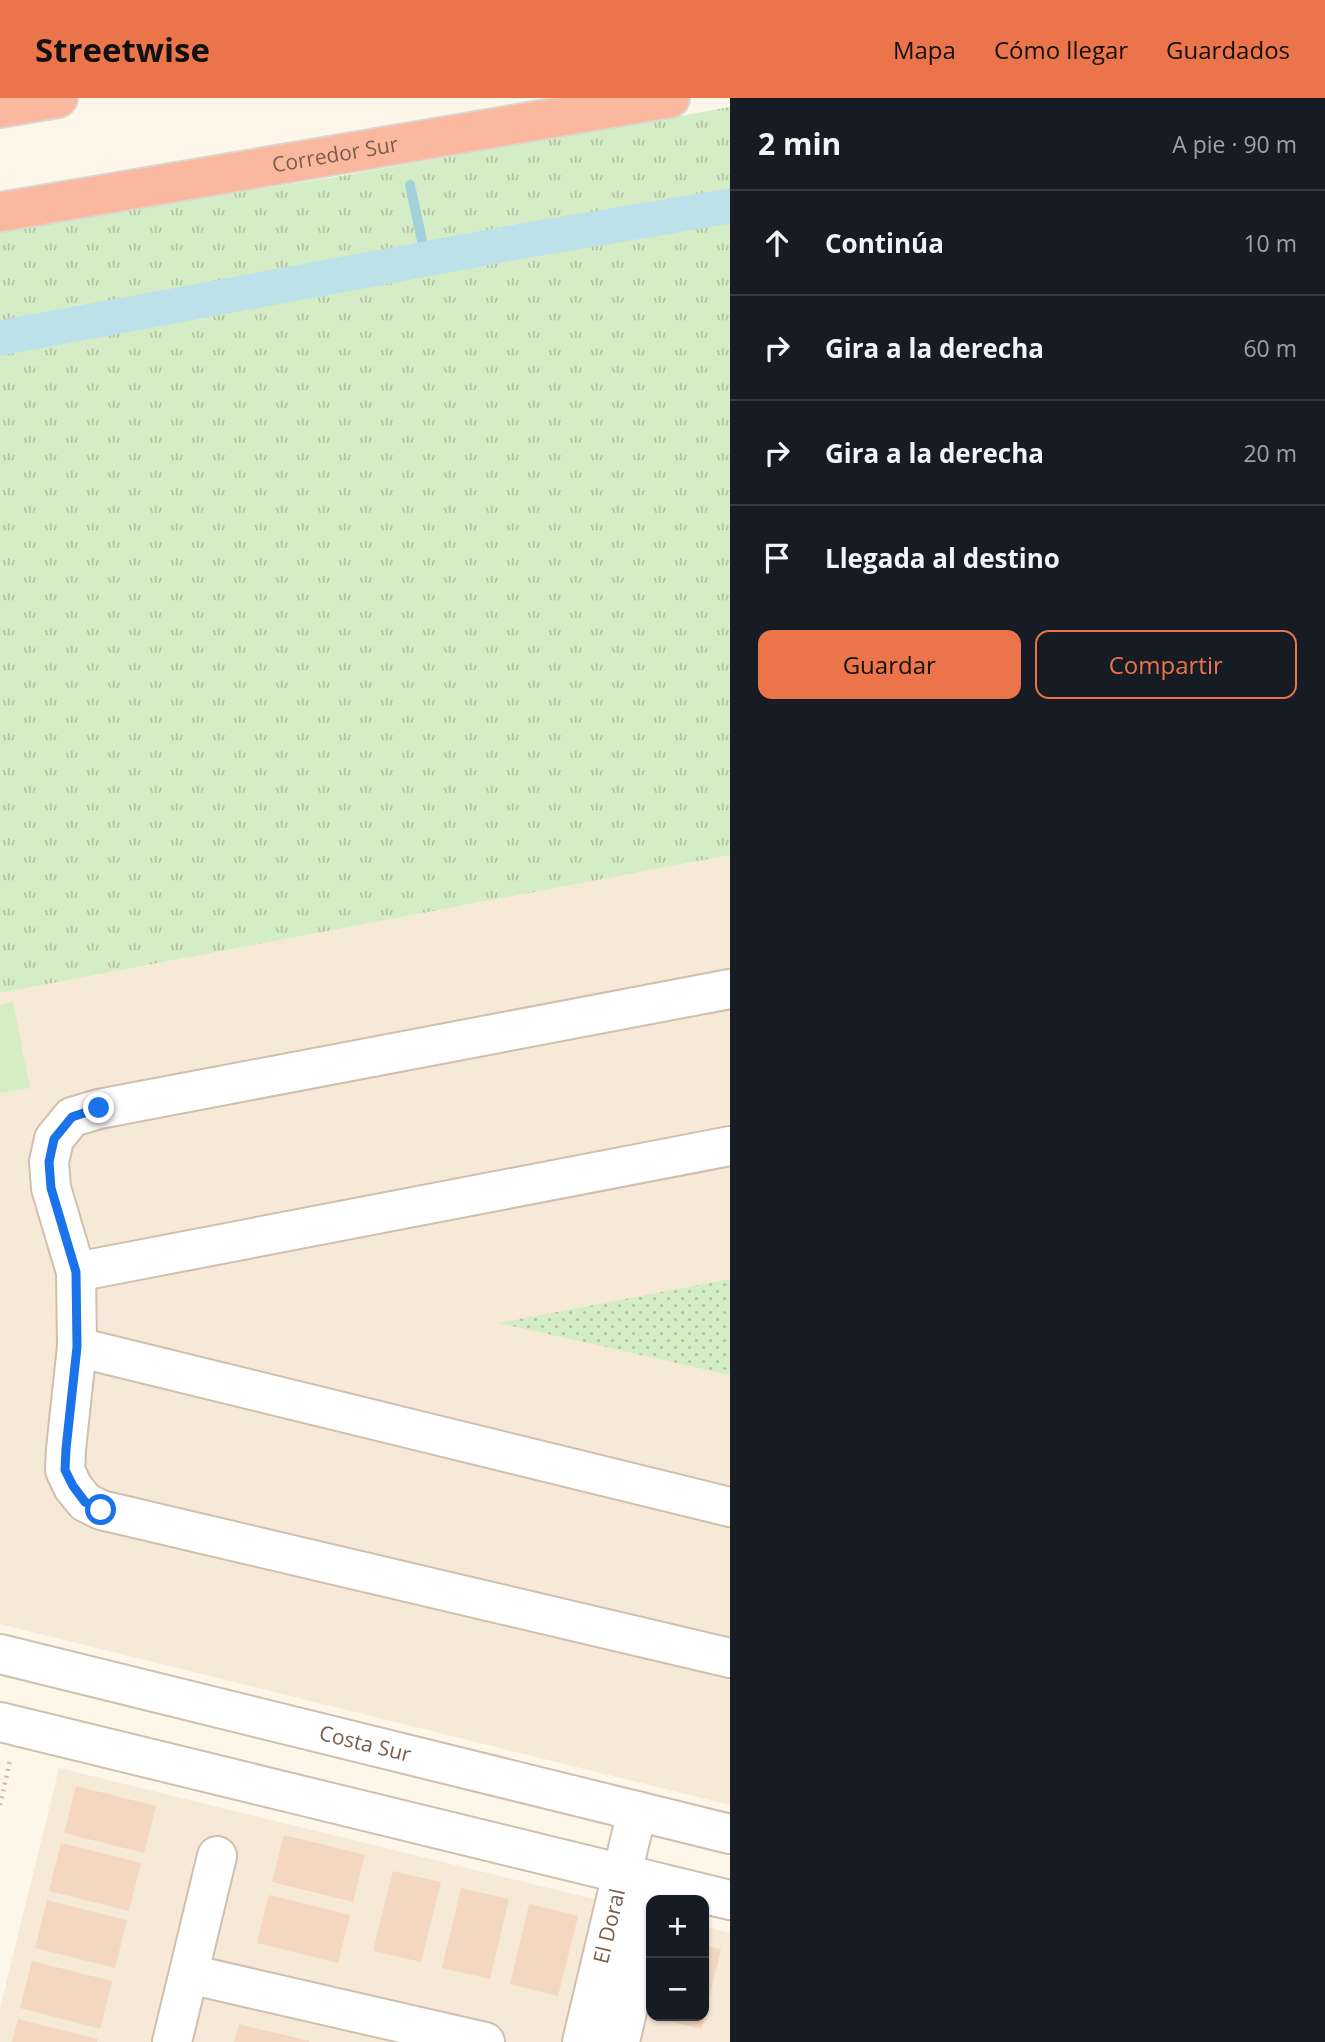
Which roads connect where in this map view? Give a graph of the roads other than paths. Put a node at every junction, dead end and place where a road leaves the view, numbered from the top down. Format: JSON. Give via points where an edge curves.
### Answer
{"nodes":[{"id":1,"x":58,"y":98,"type":"edge"},
{"id":2,"x":670,"y":98,"type":"edge"},
{"id":3,"x":0,"y":108,"type":"edge"},
{"id":4,"x":0,"y":212,"type":"edge"},
{"id":5,"x":730,"y":989,"type":"edge"},
{"id":6,"x":730,"y":1146,"type":"edge"},
{"id":7,"x":76,"y":1272,"type":"junction"},
{"id":8,"x":77,"y":1347,"type":"junction"},
{"id":9,"x":730,"y":1507,"type":"edge"},
{"id":10,"x":0,"y":1654,"type":"edge"},
{"id":11,"x":730,"y":1658,"type":"edge"},
{"id":12,"x":9,"y":1724,"type":"edge"},
{"id":13,"x":654,"y":1815,"type":"junction"},
{"id":14,"x":730,"y":1834,"type":"edge"},
{"id":15,"x":217,"y":1856,"type":"dead end"},
{"id":16,"x":646,"y":1890,"type":"edge"},
{"id":17,"x":730,"y":1900,"type":"edge"},
{"id":18,"x":189,"y":1974,"type":"junction"},
{"id":19,"x":172,"y":2042,"type":"edge"},
{"id":20,"x":485,"y":2042,"type":"edge"},
{"id":21,"x":582,"y":2042,"type":"edge"},
{"id":22,"x":620,"y":2042,"type":"edge"}],
"edges":[{"from":1,"to":3,"type":"highway"},
{"from":2,"to":4,"type":"highway","name":"Corredor Sur"},
{"from":5,"to":7,"type":"street","via":[[99,1108],[72,1117],[54,1139],[49,1162],[51,1188]]},
{"from":6,"to":7,"type":"street"},
{"from":7,"to":8,"type":"street"},
{"from":8,"to":9,"type":"street"},
{"from":8,"to":11,"type":"street","via":[[65,1470],[85,1502],[101,1510]]},
{"from":10,"to":13,"type":"street","name":"Costa Sur"},
{"from":12,"to":16,"type":"street"},
{"from":13,"to":14,"type":"street","name":"Costa Sur"},
{"from":13,"to":16,"type":"street","name":"El Doral"},
{"from":15,"to":18,"type":"street"},
{"from":16,"to":17,"type":"street"},
{"from":16,"to":21,"type":"street","name":"El Doral"},
{"from":16,"to":22,"type":"street","name":"El Doral"},
{"from":18,"to":19,"type":"street"},
{"from":18,"to":20,"type":"street"}]}
